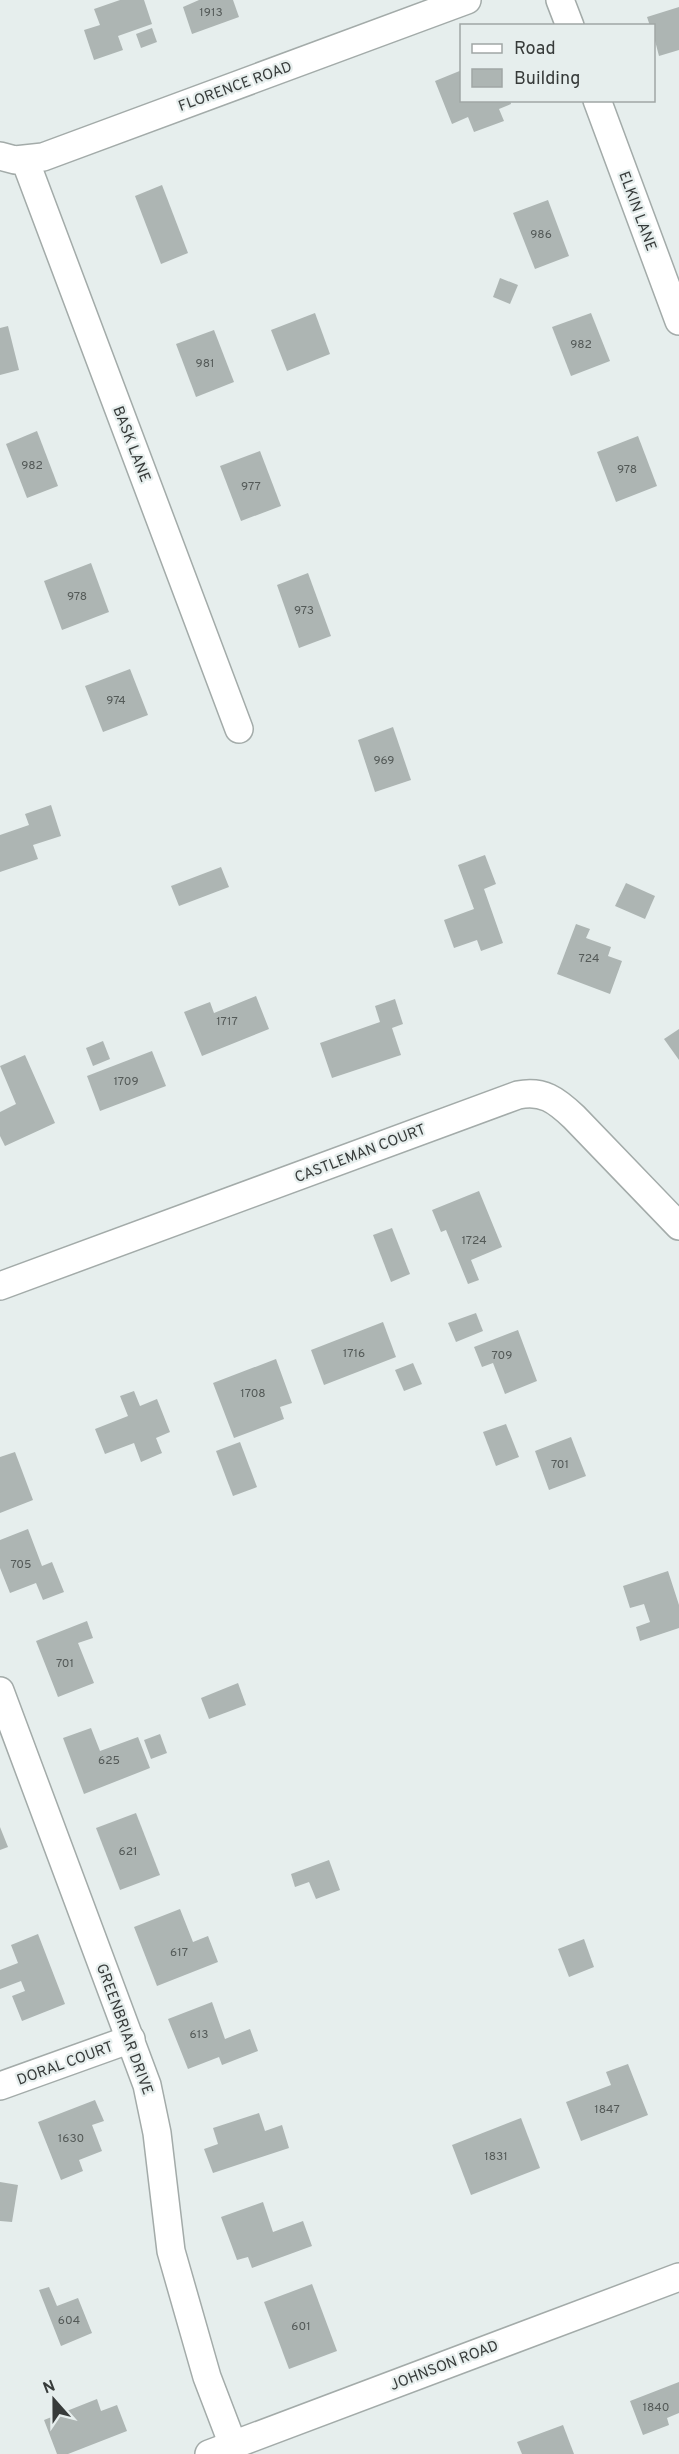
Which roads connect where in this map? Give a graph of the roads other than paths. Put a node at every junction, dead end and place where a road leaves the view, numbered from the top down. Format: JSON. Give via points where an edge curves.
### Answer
{"nodes":[{"id":1,"x":467,"y":0,"type":"edge"},
{"id":2,"x":560,"y":0,"type":"edge"},
{"id":3,"x":569,"y":24,"type":"edge"},
{"id":4,"x":598,"y":102,"type":"edge"},
{"id":5,"x":13,"y":158,"type":"edge"},
{"id":6,"x":679,"y":321,"type":"edge"},
{"id":7,"x":239,"y":729,"type":"dead end"},
{"id":8,"x":679,"y":1226,"type":"edge"},
{"id":9,"x":0,"y":1286,"type":"edge"},
{"id":10,"x":0,"y":1691,"type":"edge"},
{"id":11,"x":8,"y":1738,"type":"edge"},
{"id":12,"x":130,"y":2039,"type":"junction"},
{"id":13,"x":0,"y":2086,"type":"edge"},
{"id":14,"x":679,"y":2277,"type":"edge"},
{"id":15,"x":221,"y":2450,"type":"edge"}],
"edges":[{"from":1,"to":5,"type":"street","name":"FLORENCE ROAD","via":[[64,149]]},
{"from":2,"to":3,"type":"street"},
{"from":4,"to":6,"type":"street","name":"ELKIN LANE"},
{"from":5,"to":7,"type":"street","name":"BASK LANE"},
{"from":8,"to":9,"type":"street","name":"CASTLEMAN COURT","via":[[557,1101],[532,1092]]},
{"from":10,"to":11,"type":"street","name":"GREENBRIAR DRIVE"},
{"from":11,"to":12,"type":"street","name":"GREENBRIAR DRIVE"},
{"from":12,"to":13,"type":"street","name":"DORAL COURT"},
{"from":12,"to":15,"type":"street","name":"GREENBRIAR DRIVE","via":[[147,2085],[158,2133],[171,2252],[207,2377]]},
{"from":14,"to":15,"type":"street","name":"JOHNSON ROAD"}]}
